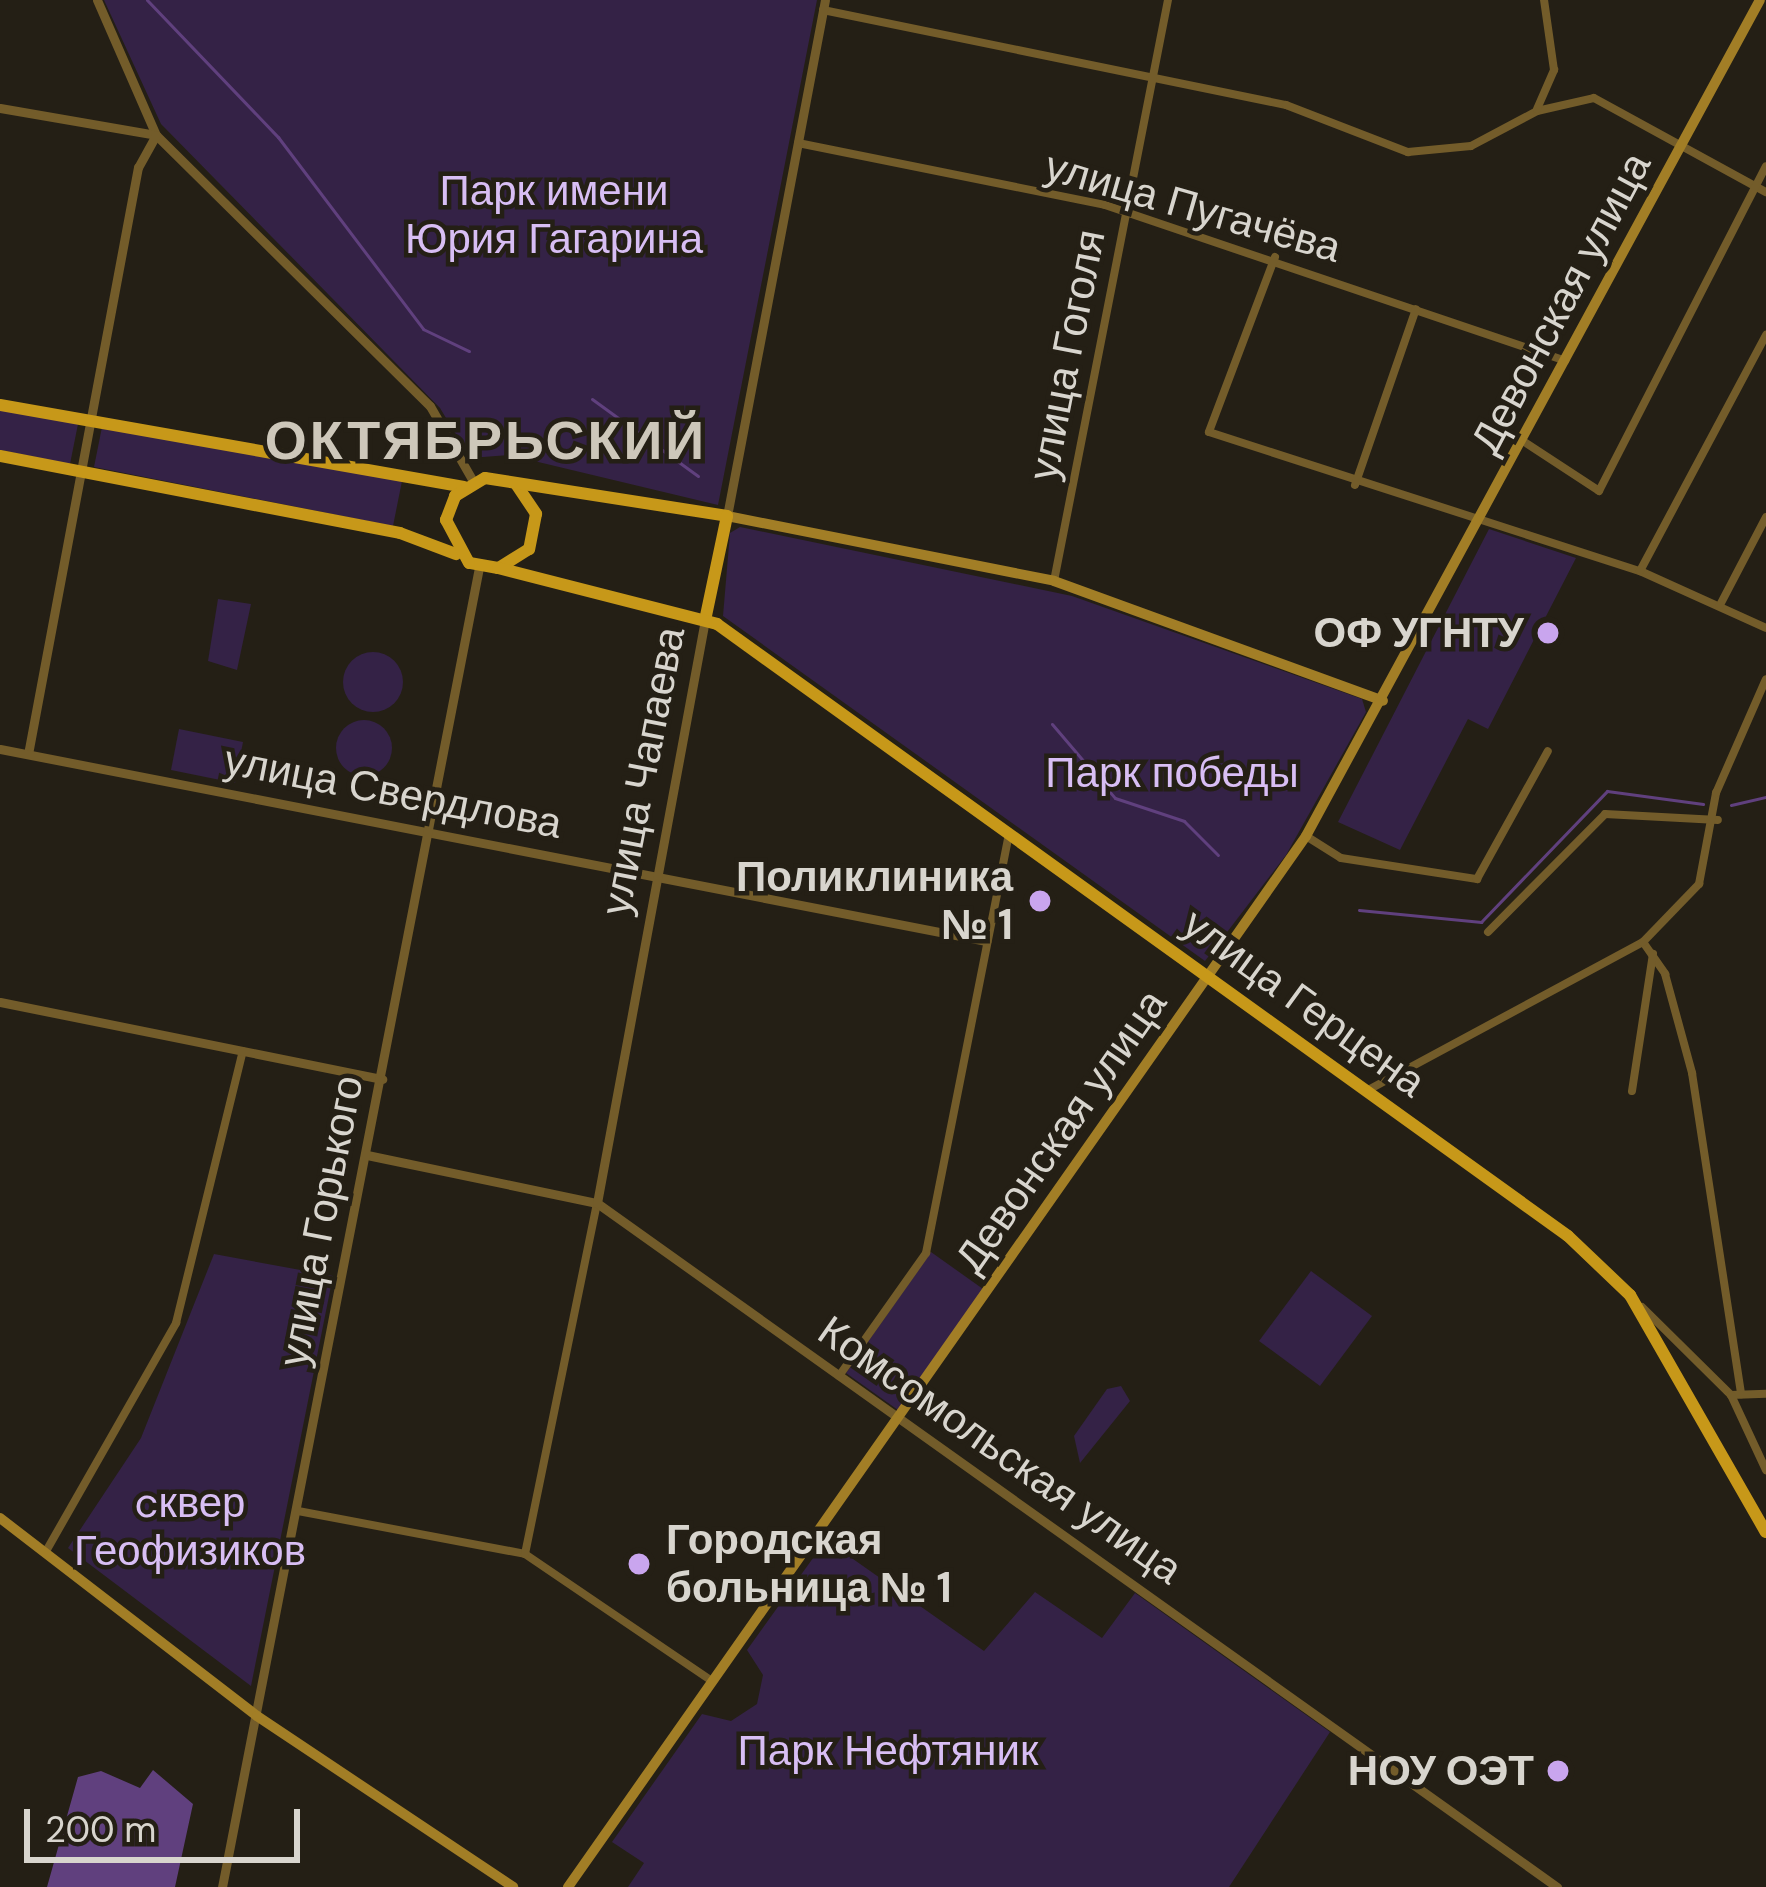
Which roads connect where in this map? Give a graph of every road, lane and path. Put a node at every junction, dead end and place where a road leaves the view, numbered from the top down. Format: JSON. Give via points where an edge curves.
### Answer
{"nodes":[{"id":1,"x":97,"y":0,"type":"edge"},
{"id":2,"x":1168,"y":0,"type":"edge"},
{"id":3,"x":1544,"y":0,"type":"edge"},
{"id":4,"x":1760,"y":0,"type":"edge"},
{"id":5,"x":824,"y":5,"type":"edge"},
{"id":6,"x":1152,"y":75,"type":"junction"},
{"id":7,"x":0,"y":108,"type":"edge"},
{"id":8,"x":1537,"y":111,"type":"junction"},
{"id":9,"x":156,"y":135,"type":"junction"},
{"id":10,"x":796,"y":143,"type":"junction"},
{"id":11,"x":1683,"y":147,"type":"junction"},
{"id":12,"x":1766,"y":166,"type":"edge"},
{"id":13,"x":1756,"y":186,"type":"junction"},
{"id":14,"x":1766,"y":192,"type":"edge"},
{"id":15,"x":1126,"y":212,"type":"junction"},
{"id":16,"x":1275,"y":257,"type":"junction"},
{"id":17,"x":1416,"y":309,"type":"junction"},
{"id":18,"x":1766,"y":335,"type":"edge"},
{"id":19,"x":1565,"y":361,"type":"junction"},
{"id":20,"x":0,"y":405,"type":"edge"},
{"id":21,"x":88,"y":422,"type":"junction"},
{"id":22,"x":1523,"y":441,"type":"junction"},
{"id":23,"x":0,"y":456,"type":"edge"},
{"id":24,"x":80,"y":470,"type":"junction"},
{"id":25,"x":468,"y":484,"type":"junction"},
{"id":26,"x":516,"y":484,"type":"junction"},
{"id":27,"x":1355,"y":485,"type":"junction"},
{"id":28,"x":727,"y":516,"type":"junction"},
{"id":29,"x":1766,"y":517,"type":"edge"},
{"id":30,"x":1476,"y":520,"type":"junction"},
{"id":31,"x":459,"y":555,"type":"junction"},
{"id":32,"x":479,"y":567,"type":"junction"},
{"id":33,"x":499,"y":568,"type":"junction"},
{"id":34,"x":1640,"y":571,"type":"junction"},
{"id":35,"x":1054,"y":581,"type":"junction"},
{"id":36,"x":1720,"y":605,"type":"junction"},
{"id":37,"x":705,"y":620,"type":"junction"},
{"id":38,"x":1766,"y":628,"type":"edge"},
{"id":39,"x":1766,"y":679,"type":"edge"},
{"id":40,"x":1383,"y":700,"type":"junction"},
{"id":41,"x":0,"y":748,"type":"edge"},
{"id":42,"x":1548,"y":751,"type":"dead end"},
{"id":43,"x":28,"y":754,"type":"junction"},
{"id":44,"x":1719,"y":820,"type":"junction"},
{"id":45,"x":429,"y":833,"type":"junction"},
{"id":46,"x":1009,"y":833,"type":"junction"},
{"id":47,"x":1306,"y":836,"type":"junction"},
{"id":48,"x":656,"y":878,"type":"junction"},
{"id":49,"x":1488,"y":932,"type":"dead end"},
{"id":50,"x":986,"y":940,"type":"junction"},
{"id":51,"x":1643,"y":942,"type":"junction"},
{"id":52,"x":1653,"y":952,"type":"junction"},
{"id":53,"x":1211,"y":976,"type":"junction"},
{"id":54,"x":0,"y":1003,"type":"edge"},
{"id":55,"x":243,"y":1052,"type":"junction"},
{"id":56,"x":382,"y":1079,"type":"junction"},
{"id":57,"x":1370,"y":1089,"type":"junction"},
{"id":58,"x":1632,"y":1091,"type":"dead end"},
{"id":59,"x":367,"y":1155,"type":"junction"},
{"id":60,"x":597,"y":1203,"type":"junction"},
{"id":61,"x":1630,"y":1295,"type":"junction"},
{"id":62,"x":839,"y":1376,"type":"junction"},
{"id":63,"x":1736,"y":1394,"type":"junction"},
{"id":64,"x":1766,"y":1394,"type":"edge"},
{"id":65,"x":898,"y":1418,"type":"junction"},
{"id":66,"x":1766,"y":1471,"type":"edge"},
{"id":67,"x":298,"y":1511,"type":"junction"},
{"id":68,"x":0,"y":1518,"type":"edge"},
{"id":69,"x":1766,"y":1532,"type":"edge"},
{"id":70,"x":45,"y":1553,"type":"junction"},
{"id":71,"x":525,"y":1554,"type":"junction"},
{"id":72,"x":712,"y":1681,"type":"junction"},
{"id":73,"x":257,"y":1716,"type":"junction"},
{"id":74,"x":222,"y":1887,"type":"edge"},
{"id":75,"x":513,"y":1887,"type":"edge"},
{"id":76,"x":568,"y":1887,"type":"edge"},
{"id":77,"x":1557,"y":1887,"type":"edge"}],
"edges":[{"from":1,"to":9,"type":"street"},
{"from":2,"to":6,"type":"street","name":"улица Гоголя"},
{"from":3,"to":8,"type":"street","via":[[1554,70]]},
{"from":4,"to":11,"type":"main road","name":"Девонская улица"},
{"from":5,"to":6,"type":"street"},
{"from":5,"to":10,"type":"street","name":"улица Чапаева"},
{"from":6,"to":8,"type":"street","via":[[1286,106],[1408,152],[1471,146]]},
{"from":6,"to":15,"type":"street","name":"улица Гоголя"},
{"from":7,"to":9,"type":"street"},
{"from":8,"to":11,"type":"street","via":[[1594,98]]},
{"from":9,"to":21,"type":"street","via":[[138,167]]},
{"from":9,"to":25,"type":"street","via":[[430,406]]},
{"from":10,"to":15,"type":"street","name":"улица Пугачёва"},
{"from":10,"to":28,"type":"street","name":"улица Чапаева"},
{"from":11,"to":13,"type":"street"},
{"from":11,"to":19,"type":"main road","name":"Девонская улица"},
{"from":12,"to":13,"type":"street"},
{"from":13,"to":14,"type":"street"},
{"from":13,"to":22,"type":"street","via":[[1599,491]]},
{"from":15,"to":16,"type":"street","name":"улица Пугачёва"},
{"from":15,"to":35,"type":"street","name":"улица Гоголя"},
{"from":16,"to":17,"type":"street","name":"улица Пугачёва"},
{"from":16,"to":27,"type":"street","via":[[1209,432]]},
{"from":17,"to":19,"type":"street","name":"улица Пугачёва"},
{"from":17,"to":27,"type":"street"},
{"from":18,"to":34,"type":"street"},
{"from":19,"to":22,"type":"main road","name":"Девонская улица"},
{"from":20,"to":21,"type":"main road"},
{"from":21,"to":24,"type":"street"},
{"from":21,"to":25,"type":"main road"},
{"from":22,"to":30,"type":"main road","name":"Девонская улица"},
{"from":23,"to":24,"type":"main road"},
{"from":24,"to":31,"type":"main road","via":[[400,533]]},
{"from":24,"to":43,"type":"street"},
{"from":25,"to":26,"type":"main road"},
{"from":25,"to":31,"type":"main road","via":[[446,520]]},
{"from":26,"to":28,"type":"main road"},
{"from":26,"to":33,"type":"main road","via":[[537,526],[529,549]]},
{"from":27,"to":30,"type":"street"},
{"from":28,"to":35,"type":"main road"},
{"from":28,"to":37,"type":"main road","name":"улица Чапаева"},
{"from":29,"to":36,"type":"street"},
{"from":30,"to":34,"type":"street"},
{"from":30,"to":40,"type":"main road","name":"Девонская улица"},
{"from":31,"to":32,"type":"main road"},
{"from":32,"to":33,"type":"main road"},
{"from":32,"to":45,"type":"street","name":"улица Горького"},
{"from":33,"to":37,"type":"main road"},
{"from":34,"to":36,"type":"street"},
{"from":35,"to":40,"type":"main road"},
{"from":36,"to":38,"type":"street"},
{"from":37,"to":46,"type":"main road","name":"улица Герцена"},
{"from":37,"to":48,"type":"street","name":"улица Чапаева"},
{"from":39,"to":44,"type":"street","via":[[1716,794]]},
{"from":40,"to":47,"type":"main road","name":"Девонская улица"},
{"from":41,"to":43,"type":"street","name":"улица Свердлова"},
{"from":42,"to":47,"type":"street","via":[[1477,879],[1341,858]]},
{"from":43,"to":45,"type":"street","name":"улица Свердлова"},
{"from":44,"to":49,"type":"street","via":[[1605,814]]},
{"from":44,"to":51,"type":"street","via":[[1699,884]]},
{"from":45,"to":48,"type":"street","name":"улица Свердлова"},
{"from":45,"to":56,"type":"street","name":"улица Горького"},
{"from":46,"to":50,"type":"street"},
{"from":46,"to":53,"type":"main road","name":"улица Герцена"},
{"from":47,"to":53,"type":"main road","name":"Девонская улица"},
{"from":48,"to":50,"type":"street","name":"улица Свердлова"},
{"from":48,"to":60,"type":"street","name":"улица Чапаева"},
{"from":50,"to":62,"type":"street","via":[[926,1252]]},
{"from":51,"to":52,"type":"street"},
{"from":51,"to":57,"type":"street"},
{"from":52,"to":58,"type":"street"},
{"from":52,"to":63,"type":"street","via":[[1692,1073]]},
{"from":53,"to":57,"type":"main road","name":"улица Герцена"},
{"from":53,"to":65,"type":"main road","name":"Девонская улица"},
{"from":54,"to":55,"type":"street"},
{"from":55,"to":56,"type":"street"},
{"from":55,"to":70,"type":"street","via":[[176,1324]]},
{"from":56,"to":59,"type":"street","name":"улица Горького"},
{"from":57,"to":61,"type":"main road","name":"улица Герцена"},
{"from":59,"to":60,"type":"street","name":"Комсомольская улица"},
{"from":59,"to":67,"type":"street","name":"улица Горького"},
{"from":60,"to":62,"type":"street","name":"Комсомольская улица"},
{"from":60,"to":71,"type":"street","name":"улица Чапаева"},
{"from":61,"to":63,"type":"street"},
{"from":61,"to":69,"type":"main road","name":"улица Герцена"},
{"from":62,"to":65,"type":"street","name":"Комсомольская улица"},
{"from":63,"to":64,"type":"street"},
{"from":63,"to":66,"type":"street"},
{"from":65,"to":72,"type":"main road","name":"Девонская улица"},
{"from":65,"to":77,"type":"street","name":"Комсомольская улица"},
{"from":67,"to":71,"type":"street"},
{"from":67,"to":73,"type":"street","name":"улица Горького"},
{"from":68,"to":70,"type":"main road"},
{"from":70,"to":73,"type":"main road"},
{"from":71,"to":72,"type":"street"},
{"from":72,"to":76,"type":"main road","name":"Девонская улица"},
{"from":73,"to":74,"type":"street","name":"улица Горького"},
{"from":73,"to":75,"type":"main road"}]}
